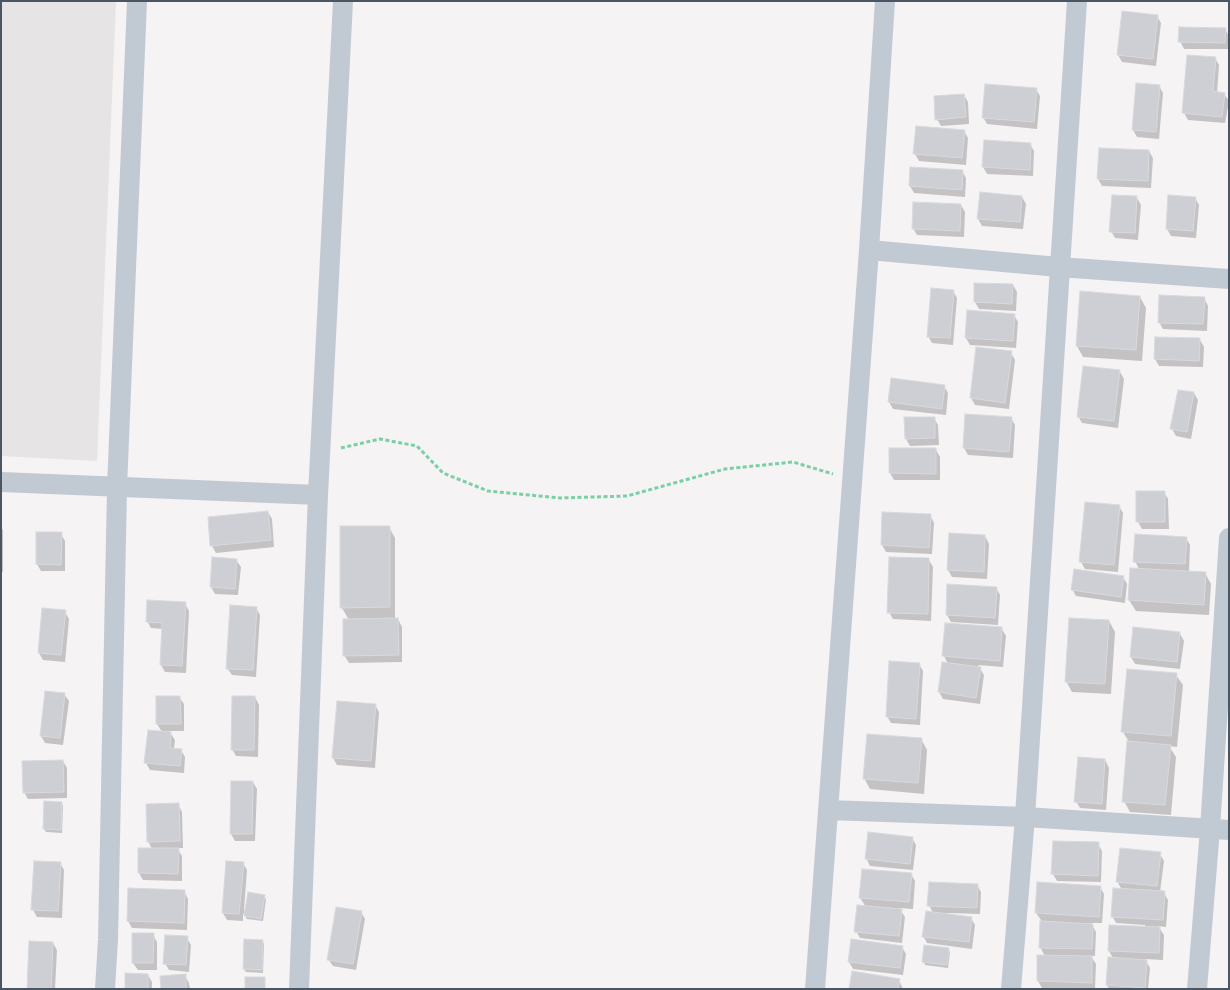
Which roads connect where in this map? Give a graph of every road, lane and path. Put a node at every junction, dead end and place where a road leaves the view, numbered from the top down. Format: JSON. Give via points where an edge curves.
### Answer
{"nodes":[{"id":1,"x":137,"y":1,"type":"edge"},
{"id":2,"x":343,"y":1,"type":"edge"},
{"id":3,"x":885,"y":1,"type":"edge"},
{"id":4,"x":1077,"y":1,"type":"edge"},
{"id":5,"x":869,"y":250,"type":"junction"},
{"id":6,"x":1059,"y":267,"type":"junction"},
{"id":7,"x":1229,"y":279,"type":"edge"},
{"id":8,"x":320,"y":454,"type":"junction"},
{"id":9,"x":852,"y":480,"type":"junction"},
{"id":10,"x":1,"y":482,"type":"edge"},
{"id":11,"x":118,"y":488,"type":"junction"},
{"id":12,"x":318,"y":495,"type":"junction"},
{"id":13,"x":1229,"y":538,"type":"edge"},
{"id":14,"x":828,"y":810,"type":"junction"},
{"id":15,"x":1024,"y":817,"type":"junction"},
{"id":16,"x":1219,"y":830,"type":"edge"},
{"id":17,"x":105,"y":989,"type":"edge"},
{"id":18,"x":299,"y":989,"type":"edge"},
{"id":19,"x":815,"y":989,"type":"edge"},
{"id":20,"x":1011,"y":989,"type":"edge"},
{"id":21,"x":1197,"y":989,"type":"edge"}],
"edges":[{"from":1,"to":11,"type":"street"},
{"from":2,"to":8,"type":"street"},
{"from":3,"to":5,"type":"street"},
{"from":4,"to":6,"type":"street"},
{"from":5,"to":6,"type":"street"},
{"from":5,"to":9,"type":"street"},
{"from":6,"to":7,"type":"street"},
{"from":6,"to":15,"type":"street"},
{"from":8,"to":9,"type":"path","via":[[380,438],[416,446],[443,473],[488,491],[560,498],[627,496],[725,469],[793,462]]},
{"from":8,"to":12,"type":"street"},
{"from":9,"to":14,"type":"street"},
{"from":10,"to":11,"type":"street"},
{"from":11,"to":12,"type":"street"},
{"from":11,"to":17,"type":"street"},
{"from":12,"to":18,"type":"street"},
{"from":13,"to":16,"type":"street"},
{"from":14,"to":15,"type":"street"},
{"from":14,"to":19,"type":"street"},
{"from":15,"to":16,"type":"street"},
{"from":15,"to":20,"type":"street"},
{"from":16,"to":21,"type":"street"}]}
